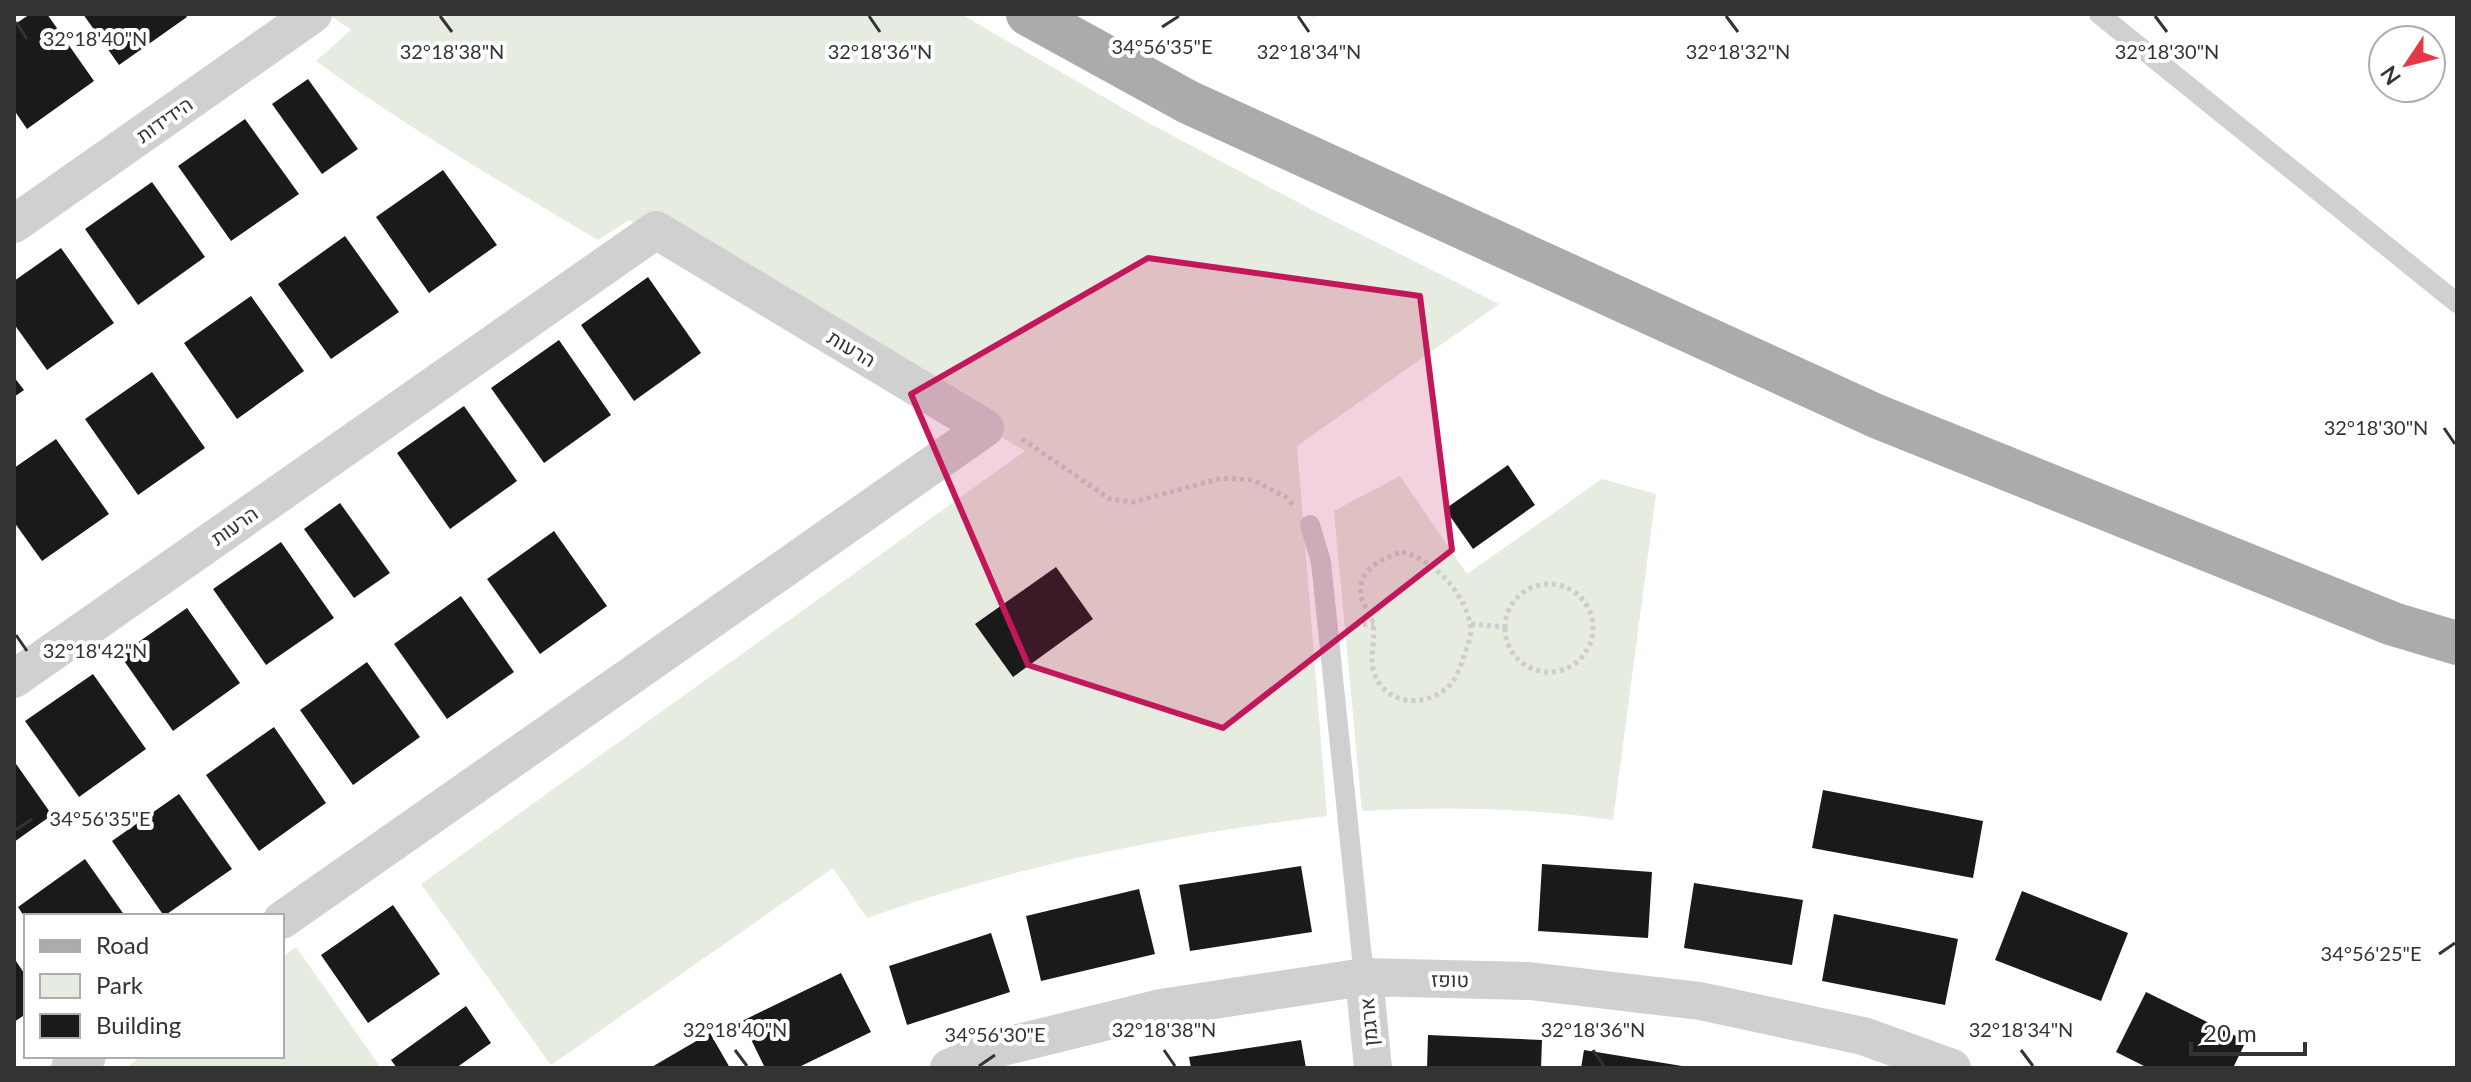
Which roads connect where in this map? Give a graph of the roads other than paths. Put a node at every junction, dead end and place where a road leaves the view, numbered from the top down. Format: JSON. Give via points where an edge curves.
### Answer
{"nodes":[{"id":1,"x":313,"y":14,"type":"edge"},
{"id":2,"x":1028,"y":14,"type":"edge"},
{"id":3,"x":2099,"y":14,"type":"edge"},
{"id":4,"x":14,"y":224,"type":"edge"},
{"id":5,"x":2457,"y":303,"type":"edge"},
{"id":6,"x":1310,"y":525,"type":"road end"},
{"id":7,"x":2457,"y":643,"type":"edge"},
{"id":8,"x":14,"y":679,"type":"edge"},
{"id":9,"x":284,"y":919,"type":"edge"},
{"id":10,"x":1364,"y":977,"type":"junction"},
{"id":11,"x":949,"y":1068,"type":"edge"},
{"id":12,"x":1373,"y":1068,"type":"edge"},
{"id":13,"x":1952,"y":1068,"type":"edge"}],
"edges":[{"from":1,"to":4,"type":"street","name":"הידידות"},
{"from":2,"to":7,"type":"main road","via":[[1188,102],[1876,416],[2393,624]]},
{"from":3,"to":5,"type":"lane"},
{"from":6,"to":10,"type":"lane","via":[[1321,562]]},
{"from":8,"to":9,"type":"street","name":"הרעות","via":[[656,230],[985,428]]},
{"from":10,"to":11,"type":"street","name":"טופז","via":[[1161,1008],[990,1050]]},
{"from":10,"to":12,"type":"street","name":"ארגמן"},
{"from":10,"to":13,"type":"street","name":"טופז","via":[[1529,981],[1700,1001],[1863,1036]]}]}
